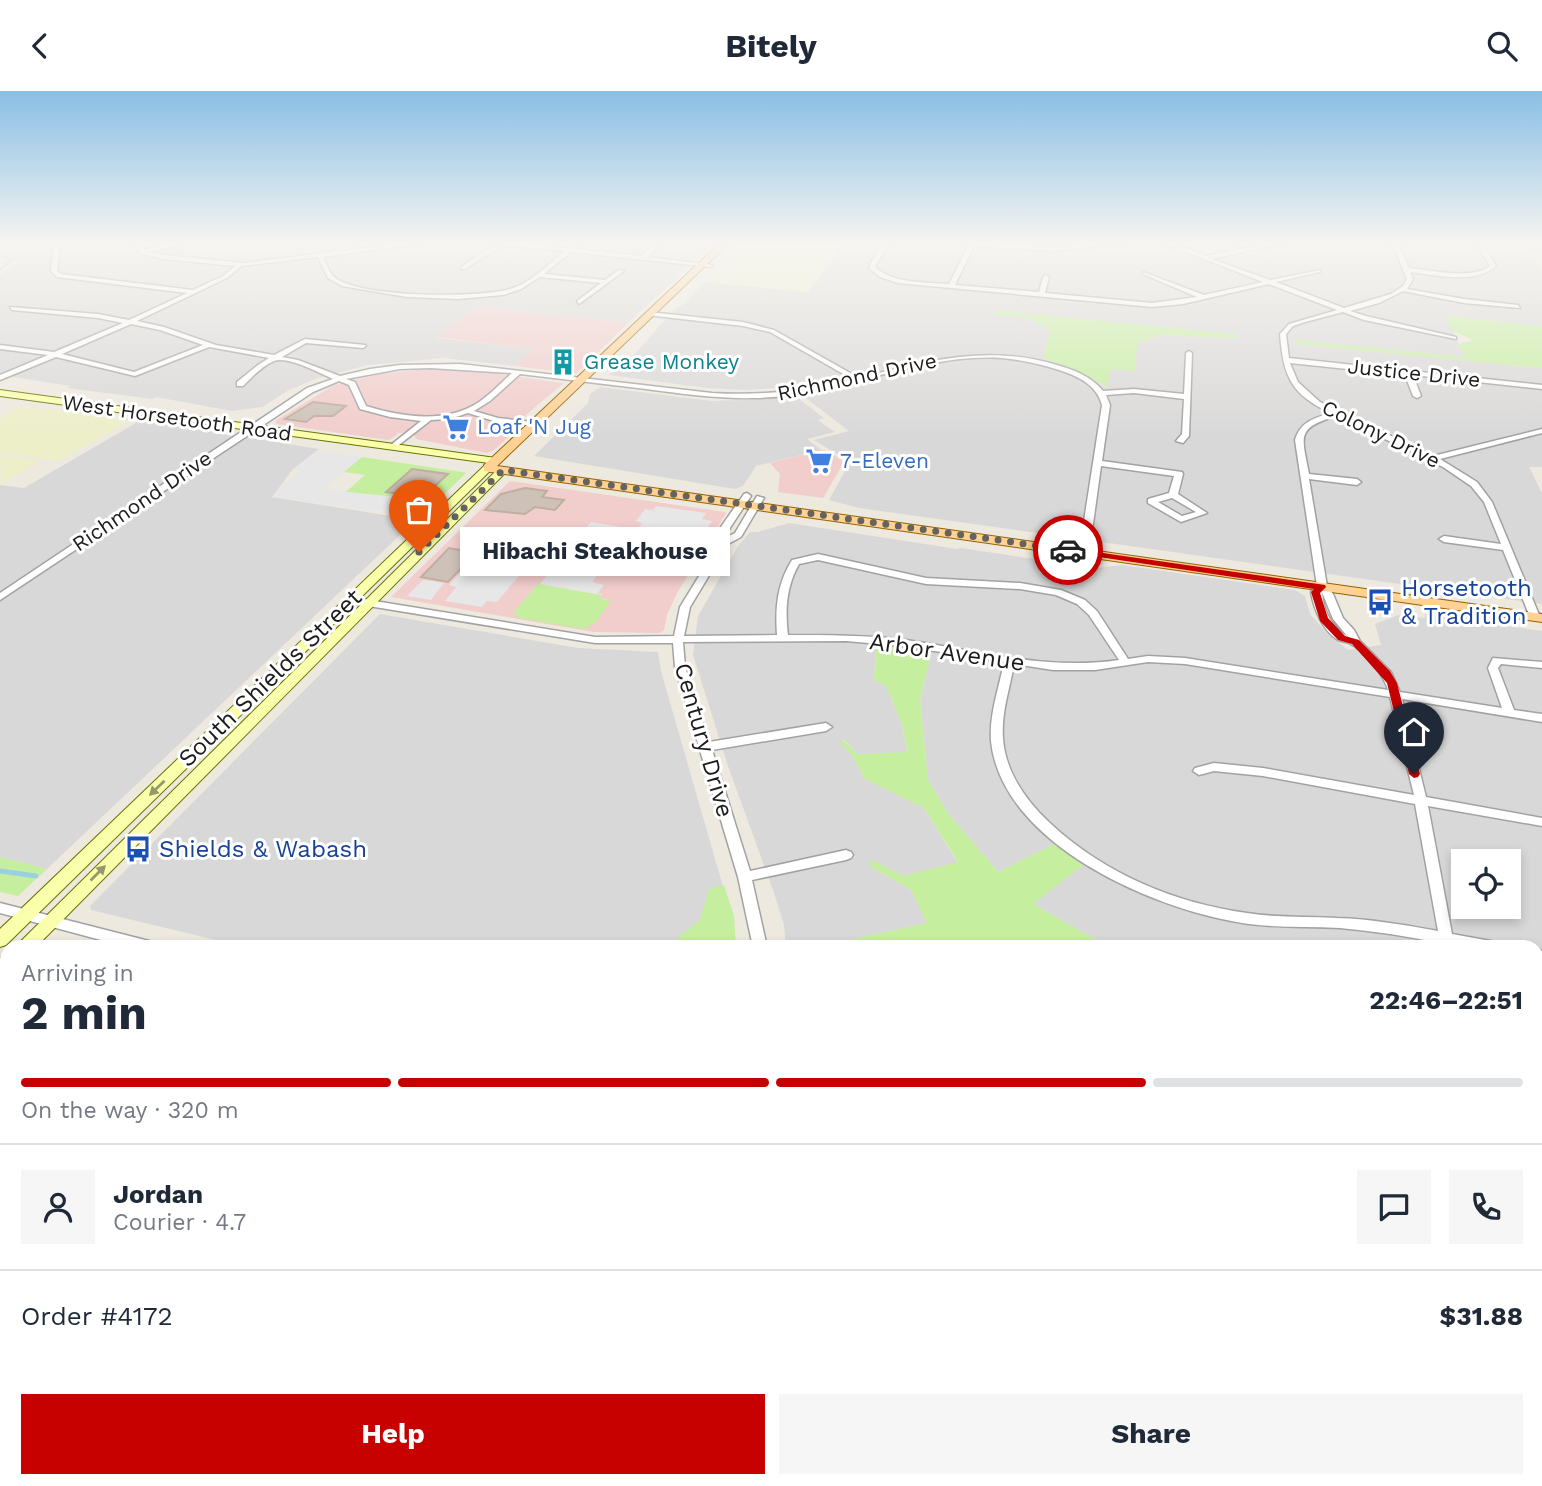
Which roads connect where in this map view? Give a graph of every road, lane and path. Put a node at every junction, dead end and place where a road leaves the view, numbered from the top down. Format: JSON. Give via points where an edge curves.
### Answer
{"nodes":[{"id":1,"x":12,"y":308,"type":"dead end"},
{"id":2,"x":160,"y":308,"type":"edge"},
{"id":3,"x":660,"y":308,"type":"edge"},
{"id":4,"x":1337,"y":308,"type":"edge"},
{"id":5,"x":1349,"y":308,"type":"edge"},
{"id":6,"x":1342,"y":310,"type":"junction"},
{"id":7,"x":654,"y":314,"type":"junction"},
{"id":8,"x":131,"y":322,"type":"junction"},
{"id":9,"x":1454,"y":338,"type":"dead end"},
{"id":10,"x":209,"y":345,"type":"junction"},
{"id":11,"x":363,"y":346,"type":"dead end"},
{"id":12,"x":0,"y":347,"type":"edge"},
{"id":13,"x":1189,"y":353,"type":"dead end"},
{"id":14,"x":52,"y":354,"type":"junction"},
{"id":15,"x":277,"y":357,"type":"junction"},
{"id":16,"x":1286,"y":360,"type":"junction"},
{"id":17,"x":518,"y":372,"type":"junction"},
{"id":18,"x":1408,"y":373,"type":"junction"},
{"id":19,"x":0,"y":378,"type":"edge"},
{"id":20,"x":340,"y":378,"type":"junction"},
{"id":21,"x":587,"y":380,"type":"junction"},
{"id":22,"x":858,"y":380,"type":"junction"},
{"id":23,"x":240,"y":384,"type":"dead end"},
{"id":24,"x":1542,"y":387,"type":"edge"},
{"id":25,"x":0,"y":393,"type":"edge"},
{"id":26,"x":1102,"y":393,"type":"junction"},
{"id":27,"x":1417,"y":396,"type":"dead end"},
{"id":28,"x":1188,"y":397,"type":"junction"},
{"id":29,"x":468,"y":411,"type":"junction"},
{"id":30,"x":1337,"y":414,"type":"junction"},
{"id":31,"x":429,"y":418,"type":"junction"},
{"id":32,"x":533,"y":425,"type":"junction"},
{"id":33,"x":250,"y":429,"type":"junction"},
{"id":34,"x":1542,"y":431,"type":"edge"},
{"id":35,"x":1180,"y":441,"type":"dead end"},
{"id":36,"x":353,"y":443,"type":"junction"},
{"id":37,"x":395,"y":446,"type":"junction"},
{"id":38,"x":1433,"y":458,"type":"junction"},
{"id":39,"x":1097,"y":463,"type":"junction"},
{"id":40,"x":499,"y":465,"type":"junction"},
{"id":41,"x":1304,"y":476,"type":"junction"},
{"id":42,"x":1357,"y":482,"type":"dead end"},
{"id":43,"x":1173,"y":495,"type":"junction"},
{"id":44,"x":751,"y":501,"type":"junction"},
{"id":45,"x":1444,"y":539,"type":"dead end"},
{"id":46,"x":1085,"y":548,"type":"junction"},
{"id":47,"x":1506,"y":548,"type":"junction"},
{"id":48,"x":1321,"y":582,"type":"junction"},
{"id":49,"x":0,"y":597,"type":"edge"},
{"id":50,"x":350,"y":600,"type":"junction"},
{"id":51,"x":368,"y":602,"type":"junction"},
{"id":52,"x":1538,"y":613,"type":"edge"},
{"id":53,"x":783,"y":639,"type":"junction"},
{"id":54,"x":678,"y":640,"type":"junction"},
{"id":55,"x":1010,"y":660,"type":"junction"},
{"id":56,"x":1125,"y":662,"type":"junction"},
{"id":57,"x":1542,"y":665,"type":"edge"},
{"id":58,"x":1395,"y":694,"type":"junction"},
{"id":59,"x":1508,"y":712,"type":"junction"},
{"id":60,"x":1542,"y":718,"type":"edge"},
{"id":61,"x":826,"y":727,"type":"dead end"},
{"id":62,"x":705,"y":747,"type":"junction"},
{"id":63,"x":1199,"y":771,"type":"dead end"},
{"id":64,"x":1421,"y":800,"type":"junction"},
{"id":65,"x":1542,"y":822,"type":"edge"},
{"id":66,"x":846,"y":855,"type":"dead end"},
{"id":67,"x":745,"y":877,"type":"junction"},
{"id":68,"x":0,"y":908,"type":"edge"},
{"id":69,"x":26,"y":915,"type":"junction"},
{"id":70,"x":50,"y":921,"type":"junction"},
{"id":71,"x":0,"y":940,"type":"edge"},
{"id":72,"x":31,"y":940,"type":"edge"},
{"id":73,"x":122,"y":940,"type":"edge"},
{"id":74,"x":758,"y":940,"type":"edge"},
{"id":75,"x":1436,"y":940,"type":"edge"},
{"id":76,"x":1447,"y":940,"type":"edge"}],
"edges":[{"from":1,"to":8,"type":"street"},
{"from":2,"to":8,"type":"street"},
{"from":3,"to":7,"type":"main road","name":"South Shields Street"},
{"from":4,"to":6,"type":"street"},
{"from":5,"to":6,"type":"street","name":"Colony Drive"},
{"from":6,"to":9,"type":"street","via":[[1393,327]]},
{"from":6,"to":16,"type":"street","name":"Colony Drive","via":[[1286,329]]},
{"from":7,"to":21,"type":"main road","name":"South Shields Street"},
{"from":7,"to":22,"type":"street","via":[[772,331]]},
{"from":8,"to":10,"type":"street","via":[[170,329]]},
{"from":8,"to":14,"type":"street"},
{"from":10,"to":14,"type":"street","via":[[135,374]]},
{"from":10,"to":15,"type":"street"},
{"from":11,"to":15,"type":"street","via":[[305,341]]},
{"from":12,"to":14,"type":"street"},
{"from":13,"to":28,"type":"street"},
{"from":14,"to":19,"type":"street"},
{"from":15,"to":20,"type":"street"},
{"from":15,"to":23,"type":"street"},
{"from":16,"to":18,"type":"street","name":"Justice Drive"},
{"from":16,"to":30,"type":"street","name":"Colony Drive","via":[[1300,391]]},
{"from":17,"to":20,"type":"street","name":"Richmond Drive","via":[[426,364]]},
{"from":17,"to":21,"type":"street","name":"Richmond Drive"},
{"from":17,"to":29,"type":"street"},
{"from":18,"to":24,"type":"street","name":"Justice Drive"},
{"from":18,"to":27,"type":"street"},
{"from":20,"to":31,"type":"street","via":[[352,384],[363,407]]},
{"from":20,"to":33,"type":"street","name":"Richmond Drive","via":[[298,397]]},
{"from":21,"to":22,"type":"street","name":"Richmond Drive","via":[[744,396],[790,394]]},
{"from":21,"to":32,"type":"main road","name":"South Shields Street"},
{"from":21,"to":40,"type":"main road","name":"South Shields Street"},
{"from":22,"to":26,"type":"street","name":"Richmond Drive","via":[[945,358],[989,356],[1060,367],[1083,377]]},
{"from":25,"to":33,"type":"main road","name":"West Horsetooth Road"},
{"from":26,"to":28,"type":"street"},
{"from":26,"to":39,"type":"street","via":[[1106,405]]},
{"from":28,"to":35,"type":"street","via":[[1186,434]]},
{"from":29,"to":31,"type":"street"},
{"from":29,"to":32,"type":"street"},
{"from":30,"to":38,"type":"street","name":"Colony Drive"},
{"from":30,"to":41,"type":"street","via":[[1301,430]]},
{"from":31,"to":37,"type":"street"},
{"from":32,"to":40,"type":"main road","name":"South Shields Street"},
{"from":33,"to":36,"type":"main road","name":"West Horsetooth Road"},
{"from":33,"to":49,"type":"street","name":"Richmond Drive"},
{"from":34,"to":38,"type":"street"},
{"from":36,"to":37,"type":"main road","name":"West Horsetooth Road"},
{"from":36,"to":40,"type":"main road","name":"West Horsetooth Road","via":[[374,451]]},
{"from":37,"to":40,"type":"main road","name":"West Horsetooth Road"},
{"from":38,"to":47,"type":"street","name":"Colony Drive","via":[[1479,490]]},
{"from":39,"to":43,"type":"street","via":[[1179,474]]},
{"from":39,"to":46,"type":"street"},
{"from":40,"to":44,"type":"main road","name":"West Horsetooth Road"},
{"from":40,"to":50,"type":"main road","name":"South Shields Street"},
{"from":40,"to":51,"type":"main road","name":"South Shields Street"},
{"from":41,"to":42,"type":"street"},
{"from":41,"to":48,"type":"street"},
{"from":43,"to":43,"type":"street","via":[[1151,501],[1181,519],[1203,513]]},
{"from":44,"to":46,"type":"main road","name":"West Horsetooth Road"},
{"from":44,"to":54,"type":"street","name":"Century Drive","via":[[738,535],[726,542],[685,607]]},
{"from":45,"to":47,"type":"street"},
{"from":46,"to":48,"type":"main road","name":"West Horsetooth Road"},
{"from":47,"to":52,"type":"street","name":"Colony Drive"},
{"from":48,"to":52,"type":"main road","name":"West Horsetooth Road"},
{"from":48,"to":58,"type":"street","via":[[1316,592],[1324,619],[1387,674]]},
{"from":50,"to":51,"type":"street","name":"Arbor Avenue"},
{"from":50,"to":69,"type":"main road","name":"South Shields Street","one_way":true},
{"from":51,"to":54,"type":"street","name":"Arbor Avenue","via":[[595,641]]},
{"from":70,"to":51,"type":"main road","name":"South Shields Street","one_way":true},
{"from":53,"to":54,"type":"street","name":"Arbor Avenue"},
{"from":53,"to":55,"type":"street","name":"Arbor Avenue","via":[[870,639]]},
{"from":53,"to":56,"type":"street","via":[[783,582],[795,562],[818,557],[916,580],[1058,592],[1093,613]]},
{"from":54,"to":62,"type":"street","name":"Century Drive","via":[[680,667]]},
{"from":55,"to":56,"type":"street","name":"Arbor Avenue","via":[[1075,667]]},
{"from":55,"to":75,"type":"street","via":[[997,724],[1005,770],[1048,829],[1088,860],[1139,887],[1211,910],[1256,919],[1352,924]]},
{"from":56,"to":58,"type":"street","name":"Arbor Avenue","via":[[1185,661]]},
{"from":57,"to":59,"type":"street","via":[[1497,660],[1493,668]]},
{"from":58,"to":59,"type":"street","name":"Arbor Avenue"},
{"from":58,"to":64,"type":"street"},
{"from":59,"to":60,"type":"street","name":"Arbor Avenue"},
{"from":61,"to":62,"type":"street"},
{"from":62,"to":67,"type":"street","name":"Century Drive"},
{"from":63,"to":64,"type":"street","via":[[1262,772]]},
{"from":64,"to":65,"type":"street"},
{"from":64,"to":76,"type":"street"},
{"from":66,"to":67,"type":"street"},
{"from":67,"to":74,"type":"street","name":"Century Drive"},
{"from":68,"to":69,"type":"street"},
{"from":69,"to":70,"type":"street"},
{"from":69,"to":71,"type":"main road","name":"South Shields Street"},
{"from":70,"to":72,"type":"main road","name":"South Shields Street"},
{"from":70,"to":73,"type":"street"}]}
